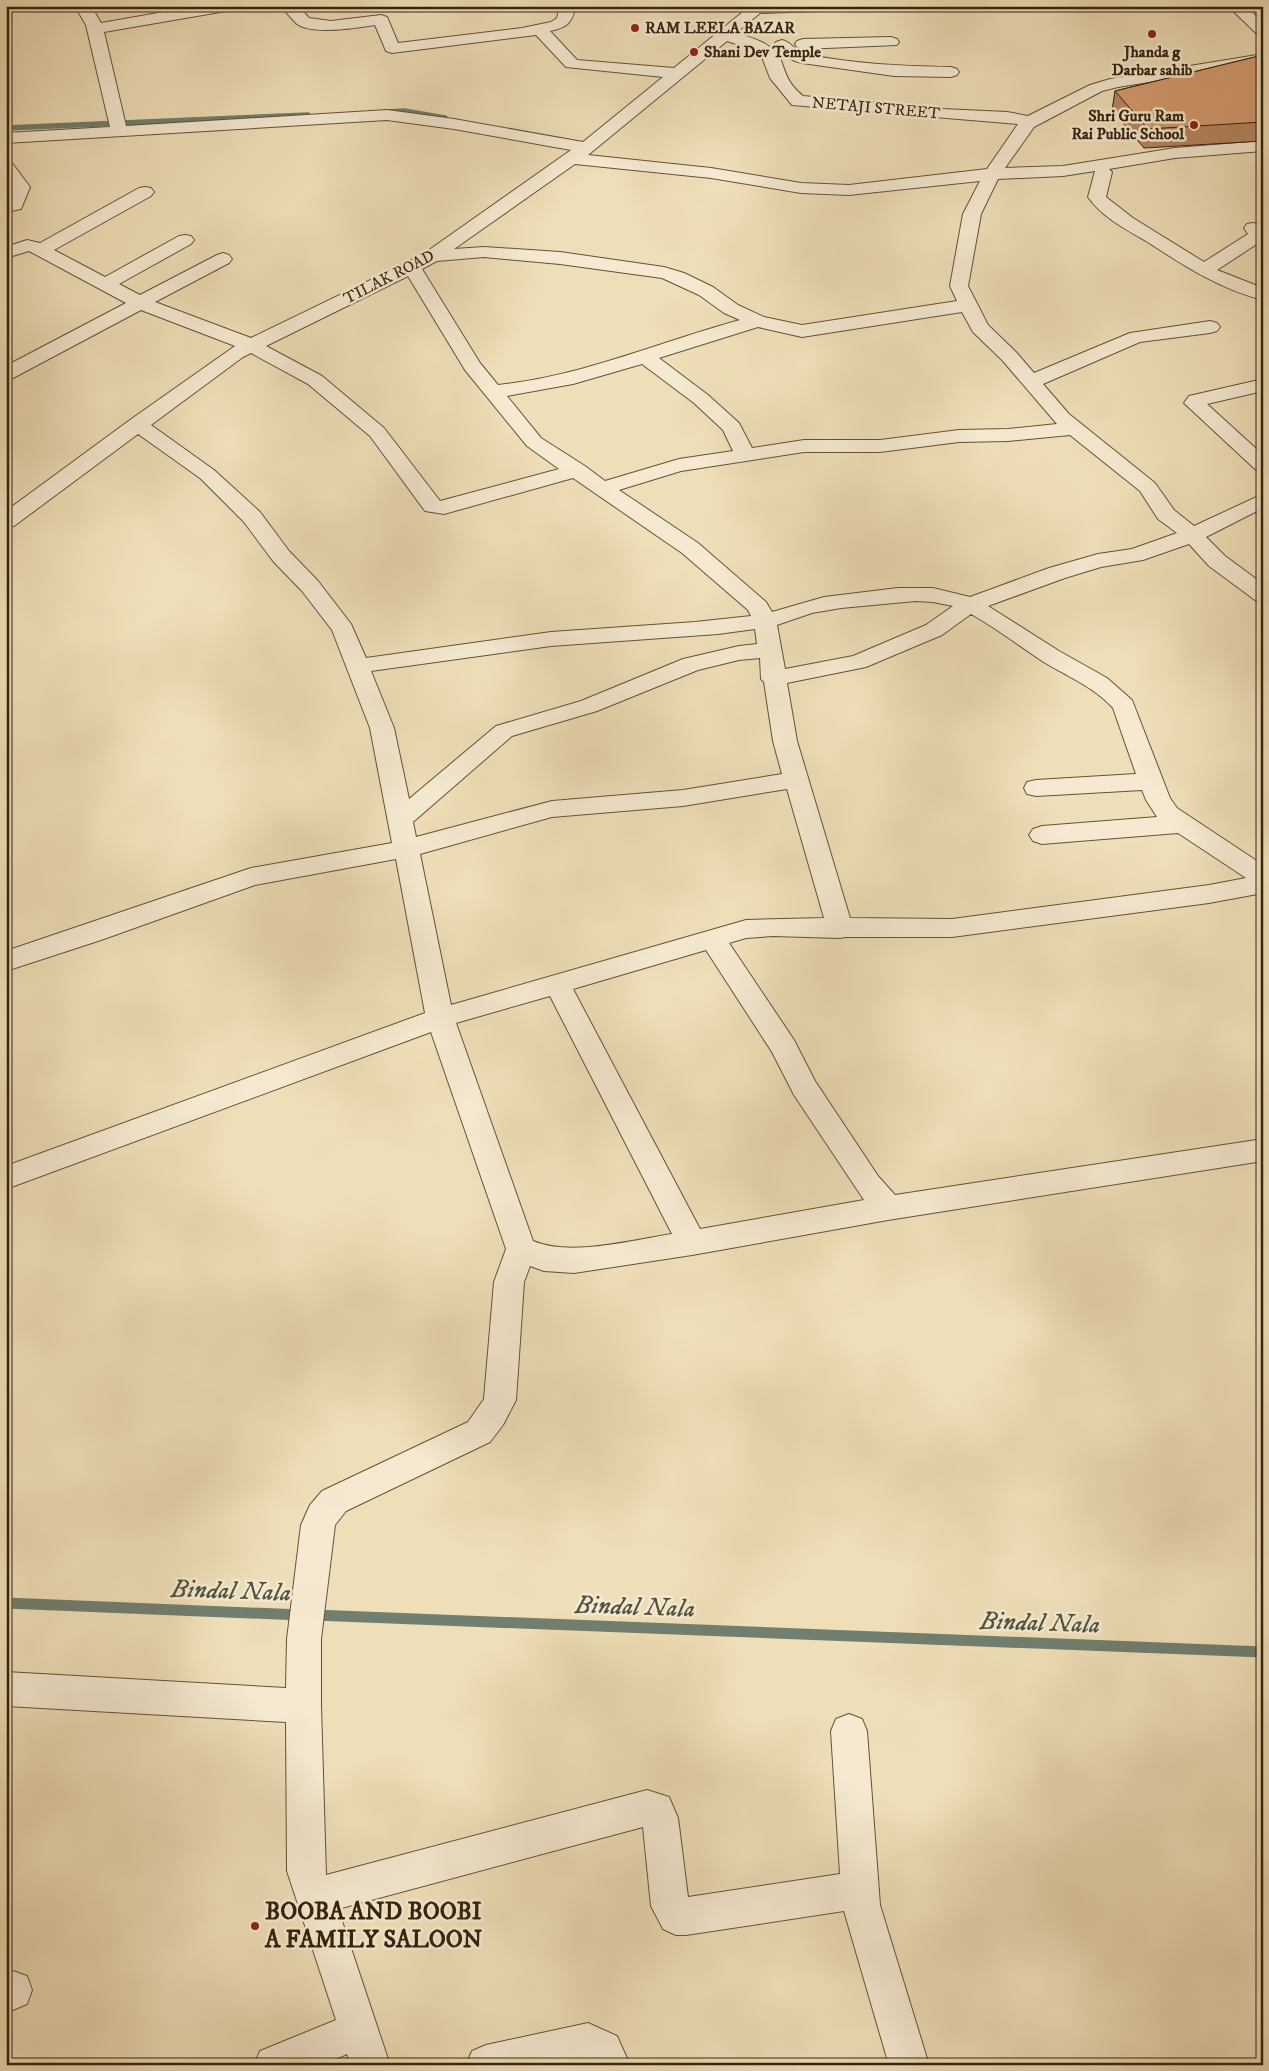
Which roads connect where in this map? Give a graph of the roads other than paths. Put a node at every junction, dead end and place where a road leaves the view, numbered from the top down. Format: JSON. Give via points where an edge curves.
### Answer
{"nodes":[{"id":1,"x":84,"y":6,"type":"edge"},
{"id":2,"x":226,"y":6,"type":"edge"},
{"id":3,"x":289,"y":6,"type":"edge"},
{"id":4,"x":568,"y":6,"type":"edge"},
{"id":5,"x":818,"y":6,"type":"edge"},
{"id":6,"x":1236,"y":6,"type":"edge"},
{"id":7,"x":785,"y":7,"type":"edge"},
{"id":8,"x":749,"y":8,"type":"edge"},
{"id":9,"x":94,"y":29,"type":"junction"},
{"id":10,"x":538,"y":29,"type":"junction"},
{"id":11,"x":1263,"y":31,"type":"edge"},
{"id":12,"x":724,"y":35,"type":"junction"},
{"id":13,"x":891,"y":42,"type":"dead end"},
{"id":14,"x":782,"y":45,"type":"junction"},
{"id":15,"x":755,"y":46,"type":"junction"},
{"id":16,"x":1263,"y":59,"type":"edge"},
{"id":17,"x":951,"y":72,"type":"dead end"},
{"id":18,"x":679,"y":73,"type":"junction"},
{"id":19,"x":1028,"y":123,"type":"junction"},
{"id":20,"x":117,"y":125,"type":"junction"},
{"id":21,"x":7,"y":136,"type":"edge"},
{"id":22,"x":1263,"y":146,"type":"edge"},
{"id":23,"x":1263,"y":153,"type":"edge"},
{"id":24,"x":573,"y":157,"type":"junction"},
{"id":25,"x":6,"y":167,"type":"edge"},
{"id":26,"x":1103,"y":172,"type":"junction"},
{"id":27,"x":991,"y":178,"type":"junction"},
{"id":28,"x":145,"y":192,"type":"dead end"},
{"id":29,"x":6,"y":207,"type":"edge"},
{"id":30,"x":1254,"y":228,"type":"dead end"},
{"id":31,"x":185,"y":240,"type":"dead end"},
{"id":32,"x":41,"y":250,"type":"junction"},
{"id":33,"x":6,"y":253,"type":"edge"},
{"id":34,"x":433,"y":256,"type":"junction"},
{"id":35,"x":223,"y":260,"type":"dead end"},
{"id":36,"x":412,"y":267,"type":"junction"},
{"id":37,"x":1204,"y":270,"type":"junction"},
{"id":38,"x":106,"y":284,"type":"junction"},
{"id":39,"x":1263,"y":294,"type":"edge"},
{"id":40,"x":140,"y":303,"type":"junction"},
{"id":41,"x":969,"y":305,"type":"junction"},
{"id":42,"x":758,"y":321,"type":"junction"},
{"id":43,"x":1210,"y":326,"type":"dead end"},
{"id":44,"x":251,"y":345,"type":"junction"},
{"id":45,"x":644,"y":356,"type":"junction"},
{"id":46,"x":6,"y":374,"type":"edge"},
{"id":47,"x":1030,"y":382,"type":"junction"},
{"id":48,"x":1263,"y":385,"type":"edge"},
{"id":49,"x":493,"y":392,"type":"junction"},
{"id":50,"x":137,"y":424,"type":"junction"},
{"id":51,"x":1075,"y":428,"type":"junction"},
{"id":52,"x":745,"y":455,"type":"junction"},
{"id":53,"x":1263,"y":466,"type":"edge"},
{"id":54,"x":578,"y":470,"type":"junction"},
{"id":55,"x":604,"y":489,"type":"junction"},
{"id":56,"x":1263,"y":500,"type":"edge"},
{"id":57,"x":6,"y":521,"type":"edge"},
{"id":58,"x":1192,"y":535,"type":"junction"},
{"id":59,"x":1263,"y":595,"type":"edge"},
{"id":60,"x":969,"y":605,"type":"junction"},
{"id":61,"x":765,"y":621,"type":"junction"},
{"id":62,"x":769,"y":650,"type":"junction"},
{"id":63,"x":359,"y":666,"type":"junction"},
{"id":64,"x":773,"y":679,"type":"junction"},
{"id":65,"x":795,"y":780,"type":"junction"},
{"id":66,"x":1152,"y":781,"type":"junction"},
{"id":67,"x":1036,"y":788,"type":"dead end"},
{"id":68,"x":400,"y":820,"type":"junction"},
{"id":69,"x":1181,"y":824,"type":"junction"},
{"id":70,"x":1042,"y":835,"type":"dead end"},
{"id":71,"x":405,"y":849,"type":"junction"},
{"id":72,"x":1263,"y":878,"type":"edge"},
{"id":73,"x":1263,"y":884,"type":"edge"},
{"id":74,"x":840,"y":929,"type":"junction"},
{"id":75,"x":712,"y":939,"type":"junction"},
{"id":76,"x":6,"y":960,"type":"edge"},
{"id":77,"x":557,"y":984,"type":"junction"},
{"id":78,"x":440,"y":1018,"type":"junction"},
{"id":79,"x":1263,"y":1150,"type":"edge"},
{"id":80,"x":6,"y":1178,"type":"edge"},
{"id":81,"x":888,"y":1208,"type":"junction"},
{"id":82,"x":692,"y":1243,"type":"junction"},
{"id":83,"x":521,"y":1249,"type":"junction"},
{"id":84,"x":6,"y":1689,"type":"edge"},
{"id":85,"x":303,"y":1706,"type":"junction"},
{"id":86,"x":849,"y":1731,"type":"dead end"},
{"id":87,"x":860,"y":1890,"type":"junction"},
{"id":88,"x":314,"y":1897,"type":"junction"},
{"id":89,"x":364,"y":2047,"type":"edge"},
{"id":90,"x":274,"y":2065,"type":"edge"},
{"id":91,"x":486,"y":2065,"type":"edge"},
{"id":92,"x":610,"y":2065,"type":"edge"},
{"id":93,"x":909,"y":2065,"type":"edge"}],
"edges":[{"from":1,"to":9,"type":"street"},
{"from":2,"to":9,"type":"street"},
{"from":3,"to":10,"type":"street","via":[[304,22],[331,26],[381,20],[392,48]]},
{"from":4,"to":10,"type":"street","via":[[561,23]]},
{"from":5,"to":7,"type":"street"},
{"from":6,"to":11,"type":"street"},
{"from":7,"to":8,"type":"street"},
{"from":8,"to":12,"type":"street","name":"TILAK ROAD"},
{"from":9,"to":20,"type":"street"},
{"from":10,"to":18,"type":"street","via":[[572,64]]},
{"from":12,"to":15,"type":"street","name":"NETAJI STREET"},
{"from":12,"to":18,"type":"street","name":"TILAK ROAD"},
{"from":13,"to":14,"type":"street"},
{"from":14,"to":15,"type":"street"},
{"from":14,"to":17,"type":"street","via":[[802,58],[894,71]]},
{"from":15,"to":19,"type":"street","name":"NETAJI STREET","via":[[774,61],[775,72],[798,101],[942,114],[1007,116]]},
{"from":16,"to":19,"type":"street","via":[[1116,82],[1096,88]]},
{"from":18,"to":24,"type":"street","name":"TILAK ROAD"},
{"from":19,"to":27,"type":"street"},
{"from":20,"to":21,"type":"street"},
{"from":20,"to":24,"type":"street","via":[[387,115],[454,124]]},
{"from":22,"to":27,"type":"street","via":[[1175,153],[1063,172]]},
{"from":23,"to":26,"type":"street","via":[[1195,157]]},
{"from":24,"to":27,"type":"street","via":[[651,172],[825,193]]},
{"from":24,"to":34,"type":"street","name":"TILAK ROAD"},
{"from":25,"to":29,"type":"street","via":[[21,187],[14,205]]},
{"from":26,"to":27,"type":"street","via":[[1047,179]]},
{"from":26,"to":37,"type":"street","via":[[1097,196],[1102,204]]},
{"from":27,"to":41,"type":"street","via":[[972,214],[963,256],[959,286]]},
{"from":28,"to":32,"type":"street"},
{"from":30,"to":37,"type":"street","via":[[1258,235]]},
{"from":31,"to":38,"type":"street"},
{"from":32,"to":33,"type":"street","via":[[27,245]]},
{"from":32,"to":38,"type":"street"},
{"from":34,"to":36,"type":"street","name":"TILAK ROAD"},
{"from":34,"to":42,"type":"street","via":[[484,252],[560,258],[664,273],[677,276]]},
{"from":35,"to":40,"type":"street"},
{"from":36,"to":44,"type":"street","name":"TILAK ROAD"},
{"from":36,"to":49,"type":"street","via":[[472,366]]},
{"from":37,"to":39,"type":"street"},
{"from":38,"to":40,"type":"street"},
{"from":40,"to":44,"type":"street"},
{"from":40,"to":46,"type":"street"},
{"from":41,"to":42,"type":"street","via":[[802,331]]},
{"from":41,"to":47,"type":"street","via":[[980,328]]},
{"from":42,"to":45,"type":"street","via":[[720,330]]},
{"from":43,"to":47,"type":"street","via":[[1119,342]]},
{"from":44,"to":50,"type":"street","name":"TILAK ROAD","via":[[236,352]]},
{"from":44,"to":54,"type":"street","via":[[315,380],[376,432],[437,508]]},
{"from":45,"to":49,"type":"street","via":[[547,384]]},
{"from":45,"to":52,"type":"street","via":[[732,427]]},
{"from":47,"to":51,"type":"street"},
{"from":48,"to":53,"type":"street","via":[[1194,402]]},
{"from":49,"to":54,"type":"street","via":[[534,442]]},
{"from":50,"to":57,"type":"street","name":"TILAK ROAD"},
{"from":50,"to":63,"type":"street","via":[[207,474],[252,516],[281,556],[310,586],[343,629]]},
{"from":51,"to":52,"type":"street","via":[[959,436],[880,446],[804,446]]},
{"from":51,"to":58,"type":"street","via":[[1148,487],[1166,514]]},
{"from":52,"to":55,"type":"street","via":[[679,465]]},
{"from":54,"to":55,"type":"street"},
{"from":55,"to":61,"type":"street","via":[[690,548],[758,607]]},
{"from":56,"to":58,"type":"street"},
{"from":58,"to":59,"type":"street","via":[[1216,561]]},
{"from":58,"to":60,"type":"street","via":[[1135,555],[1057,572]]},
{"from":60,"to":61,"type":"street","via":[[946,596],[879,597],[809,607]]},
{"from":60,"to":64,"type":"street","via":[[934,630],[858,662]]},
{"from":60,"to":66,"type":"street","via":[[1096,680],[1114,694],[1124,705]]},
{"from":61,"to":62,"type":"street"},
{"from":61,"to":63,"type":"street","via":[[494,645]]},
{"from":62,"to":64,"type":"street"},
{"from":62,"to":68,"type":"street","via":[[691,664],[589,706],[504,731]]},
{"from":63,"to":68,"type":"street","via":[[382,728]]},
{"from":64,"to":65,"type":"street"},
{"from":65,"to":71,"type":"street","via":[[683,798],[552,809]]},
{"from":65,"to":74,"type":"street"},
{"from":66,"to":67,"type":"street"},
{"from":66,"to":69,"type":"street","via":[[1158,800]]},
{"from":68,"to":71,"type":"street"},
{"from":69,"to":70,"type":"street"},
{"from":69,"to":72,"type":"street"},
{"from":71,"to":76,"type":"street","via":[[251,877]]},
{"from":71,"to":78,"type":"street"},
{"from":73,"to":74,"type":"street","via":[[952,928]]},
{"from":74,"to":75,"type":"street","via":[[746,929]]},
{"from":75,"to":77,"type":"street"},
{"from":75,"to":81,"type":"street","via":[[784,1047],[804,1087],[868,1184]]},
{"from":77,"to":78,"type":"street"},
{"from":77,"to":82,"type":"street"},
{"from":78,"to":80,"type":"street"},
{"from":78,"to":83,"type":"street"},
{"from":79,"to":81,"type":"street"},
{"from":81,"to":82,"type":"street"},
{"from":82,"to":83,"type":"street","via":[[574,1261],[544,1258]]},
{"from":83,"to":85,"type":"street","via":[[509,1282],[500,1400],[480,1432],[334,1501],[322,1515],[318,1524],[304,1639]]},
{"from":84,"to":85,"type":"street"},
{"from":85,"to":88,"type":"street","via":[[306,1871]]},
{"from":86,"to":87,"type":"street"},
{"from":87,"to":88,"type":"street","via":[[676,1916],[670,1906],[660,1818],[656,1810],[647,1808]]},
{"from":87,"to":93,"type":"street","via":[[861,1905]]},
{"from":88,"to":89,"type":"street"},
{"from":89,"to":90,"type":"street"},
{"from":91,"to":92,"type":"street","via":[[588,2043],[598,2045],[608,2055]]}]}
